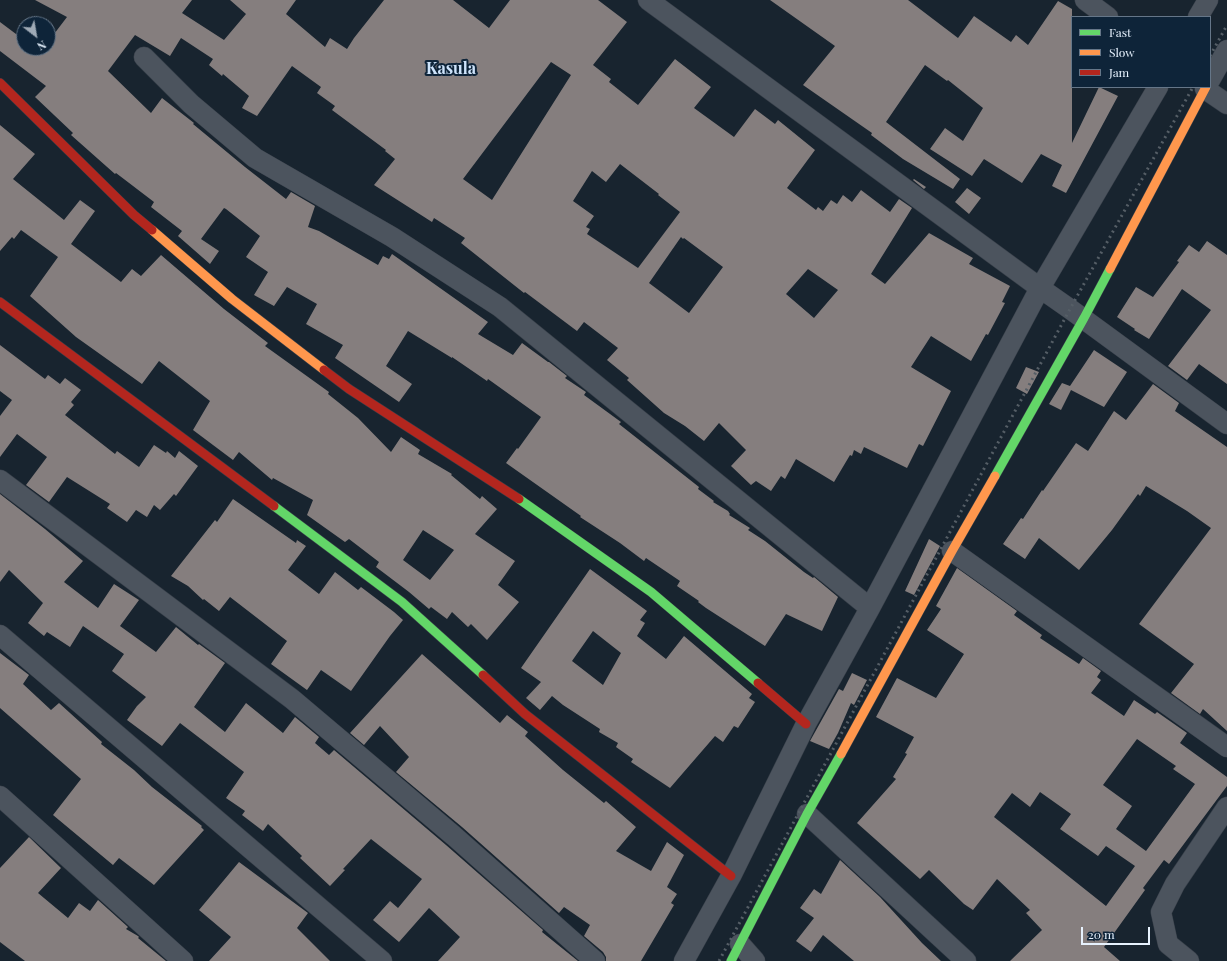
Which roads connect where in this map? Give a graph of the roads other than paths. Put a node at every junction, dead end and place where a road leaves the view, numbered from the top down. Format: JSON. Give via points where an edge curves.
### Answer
{"nodes":[{"id":1,"x":648,"y":0,"type":"edge"},
{"id":2,"x":1085,"y":0,"type":"edge"},
{"id":3,"x":1208,"y":0,"type":"edge"},
{"id":4,"x":1107,"y":16,"type":"edge"},
{"id":5,"x":1199,"y":16,"type":"edge"},
{"id":6,"x":1227,"y":50,"type":"edge"},
{"id":7,"x":144,"y":57,"type":"dead end"},
{"id":8,"x":1211,"y":78,"type":"edge"},
{"id":9,"x":0,"y":83,"type":"edge"},
{"id":10,"x":1157,"y":88,"type":"edge"},
{"id":11,"x":1205,"y":88,"type":"edge"},
{"id":12,"x":1210,"y":88,"type":"edge"},
{"id":13,"x":1227,"y":104,"type":"edge"},
{"id":14,"x":1040,"y":288,"type":"junction"},
{"id":15,"x":0,"y":302,"type":"edge"},
{"id":16,"x":1084,"y":318,"type":"junction"},
{"id":17,"x":1227,"y":424,"type":"edge"},
{"id":18,"x":0,"y":480,"type":"edge"},
{"id":19,"x":952,"y":551,"type":"junction"},
{"id":20,"x":870,"y":608,"type":"junction"},
{"id":21,"x":0,"y":635,"type":"edge"},
{"id":22,"x":806,"y":724,"type":"junction"},
{"id":23,"x":1227,"y":747,"type":"edge"},
{"id":24,"x":0,"y":796,"type":"edge"},
{"id":25,"x":1227,"y":807,"type":"edge"},
{"id":26,"x":806,"y":814,"type":"junction"},
{"id":27,"x":731,"y":876,"type":"junction"},
{"id":28,"x":736,"y":953,"type":"edge"},
{"id":29,"x":184,"y":961,"type":"edge"},
{"id":30,"x":382,"y":961,"type":"edge"},
{"id":31,"x":595,"y":961,"type":"edge"},
{"id":32,"x":684,"y":961,"type":"edge"},
{"id":33,"x":755,"y":961,"type":"edge"},
{"id":34,"x":966,"y":961,"type":"edge"},
{"id":35,"x":1189,"y":961,"type":"edge"}],
"edges":[{"from":1,"to":14,"type":"street"},
{"from":2,"to":4,"type":"street"},
{"from":3,"to":5,"type":"street"},
{"from":6,"to":8,"type":"street"},
{"from":7,"to":20,"type":"street","via":[[191,104],[255,158],[392,238],[500,307]]},
{"from":9,"to":22,"type":"street","via":[[134,215],[232,299],[349,389],[528,504],[651,592]]},
{"from":10,"to":14,"type":"street"},
{"from":11,"to":16,"type":"street"},
{"from":12,"to":13,"type":"street"},
{"from":14,"to":16,"type":"street"},
{"from":14,"to":20,"type":"street"},
{"from":15,"to":27,"type":"street","via":[[402,602],[525,714]]},
{"from":16,"to":17,"type":"street"},
{"from":16,"to":19,"type":"street"},
{"from":18,"to":31,"type":"street","via":[[292,699],[454,836]]},
{"from":19,"to":23,"type":"street"},
{"from":19,"to":26,"type":"street"},
{"from":20,"to":22,"type":"street"},
{"from":21,"to":30,"type":"street"},
{"from":22,"to":27,"type":"street"},
{"from":24,"to":29,"type":"street"},
{"from":25,"to":35,"type":"street","via":[[1175,884],[1161,912],[1168,944]]},
{"from":26,"to":28,"type":"street"},
{"from":26,"to":34,"type":"street"},
{"from":27,"to":32,"type":"street"},
{"from":28,"to":33,"type":"street"}]}
